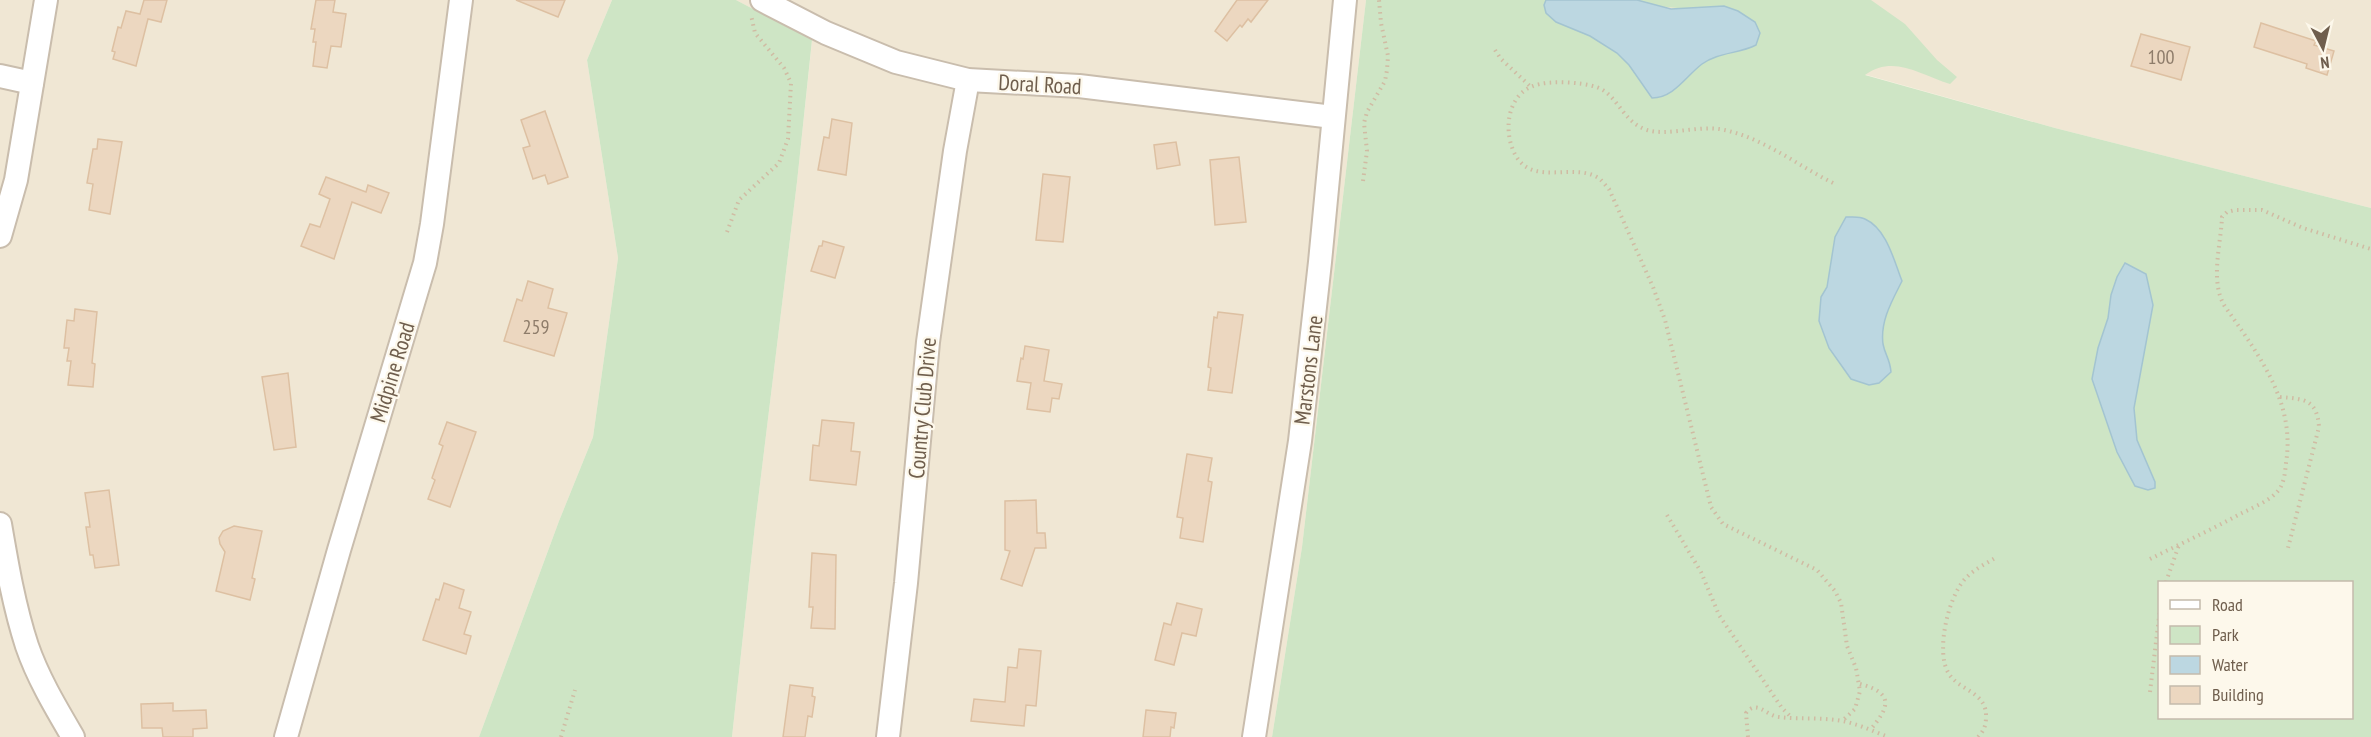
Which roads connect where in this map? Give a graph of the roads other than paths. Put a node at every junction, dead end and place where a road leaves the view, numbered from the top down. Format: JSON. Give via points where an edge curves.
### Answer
{"nodes":[{"id":1,"x":46,"y":0,"type":"edge"},
{"id":2,"x":461,"y":0,"type":"edge"},
{"id":3,"x":1345,"y":0,"type":"edge"},
{"id":4,"x":756,"y":4,"type":"edge"},
{"id":5,"x":0,"y":76,"type":"edge"},
{"id":6,"x":968,"y":80,"type":"junction"},
{"id":7,"x":32,"y":83,"type":"junction"},
{"id":8,"x":1333,"y":117,"type":"junction"},
{"id":9,"x":0,"y":236,"type":"edge"},
{"id":10,"x":0,"y":524,"type":"edge"},
{"id":11,"x":73,"y":737,"type":"edge"},
{"id":12,"x":286,"y":737,"type":"edge"},
{"id":13,"x":888,"y":737,"type":"edge"},
{"id":14,"x":1254,"y":737,"type":"edge"}],
"edges":[{"from":1,"to":7,"type":"street"},
{"from":2,"to":12,"type":"street","name":"Midpine Road","via":[[425,263]]},
{"from":3,"to":8,"type":"street","name":"Marstons Lane"},
{"from":4,"to":6,"type":"street","name":"Doral Road","via":[[896,62]]},
{"from":5,"to":7,"type":"street"},
{"from":6,"to":8,"type":"street","name":"Doral Road","via":[[1079,86]]},
{"from":6,"to":13,"type":"street","name":"Country Club Drive","via":[[928,342]]},
{"from":7,"to":9,"type":"street","via":[[16,180]]},
{"from":8,"to":14,"type":"street","name":"Marstons Lane","via":[[1300,441]]},
{"from":10,"to":11,"type":"street","via":[[27,647]]}]}
